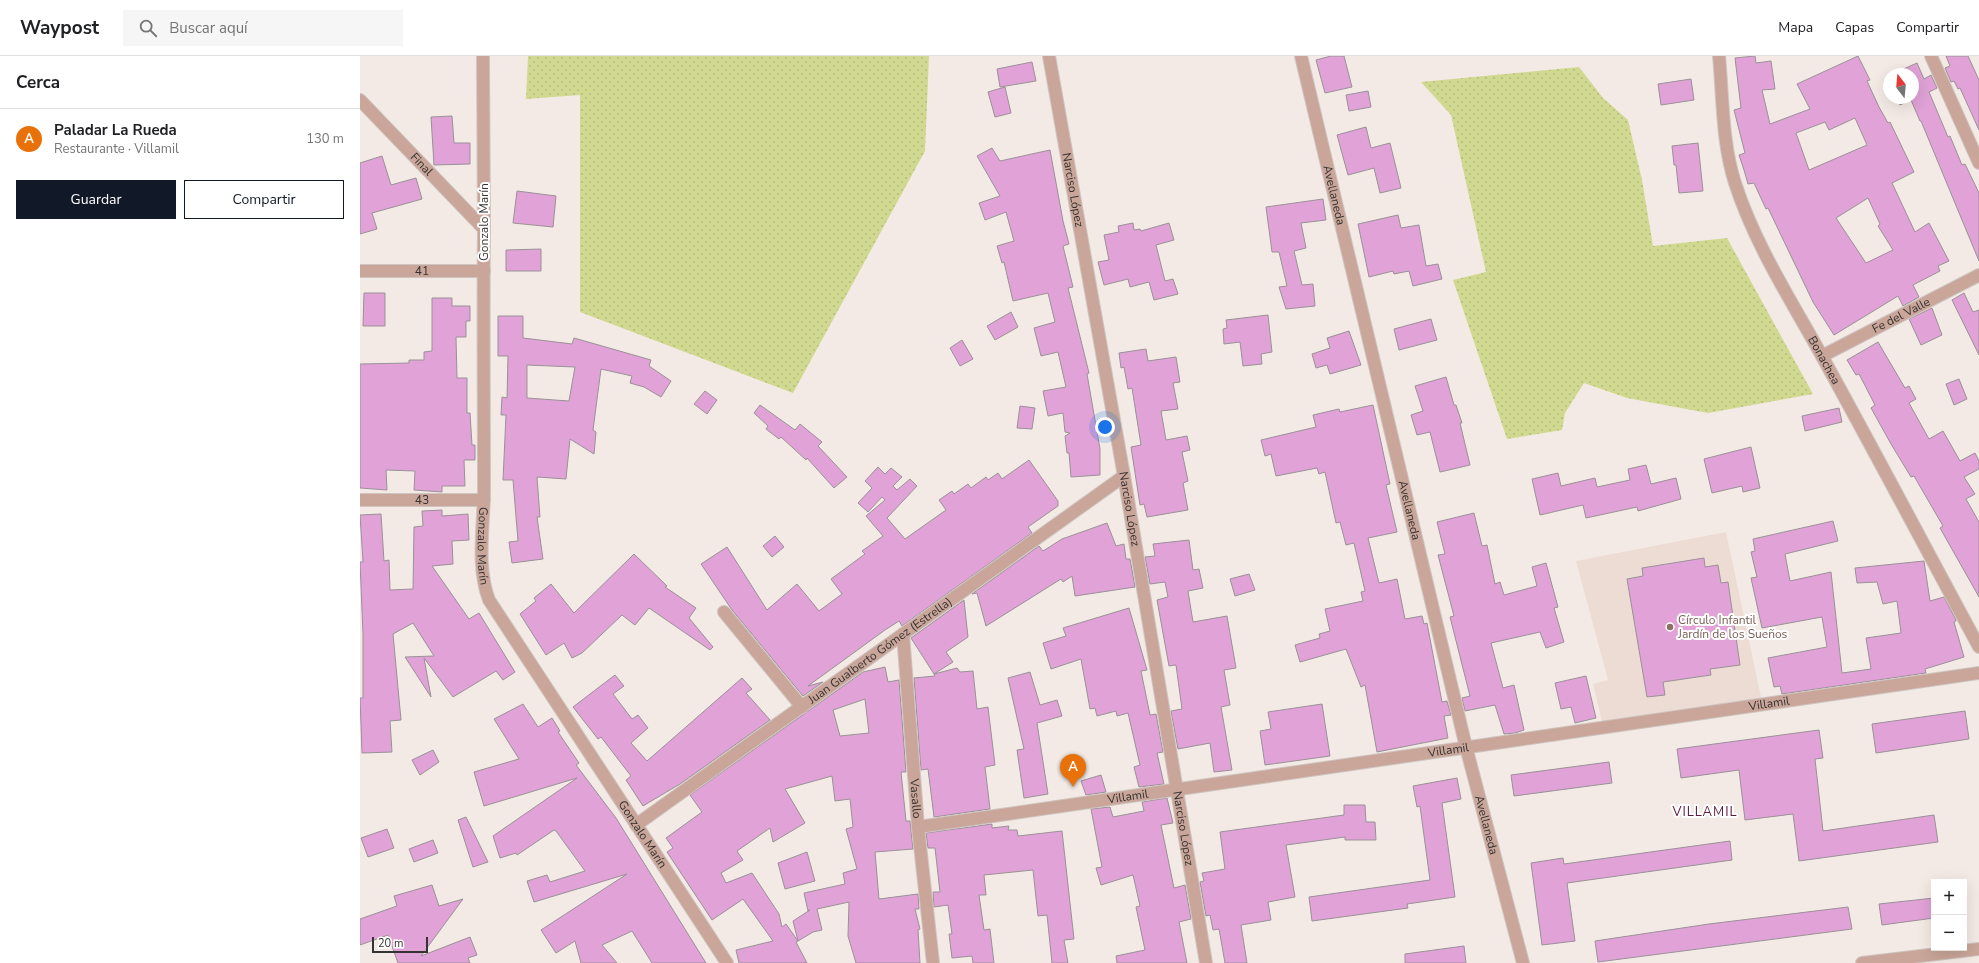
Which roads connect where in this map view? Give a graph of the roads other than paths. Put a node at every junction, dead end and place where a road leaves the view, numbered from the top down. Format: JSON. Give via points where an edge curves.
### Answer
{"nodes":[{"id":1,"x":483,"y":56,"type":"edge"},
{"id":2,"x":1049,"y":56,"type":"edge"},
{"id":3,"x":1301,"y":56,"type":"edge"},
{"id":4,"x":1719,"y":56,"type":"edge"},
{"id":5,"x":1931,"y":56,"type":"edge"},
{"id":6,"x":360,"y":100,"type":"edge"},
{"id":7,"x":1979,"y":163,"type":"edge"},
{"id":8,"x":484,"y":229,"type":"junction"},
{"id":9,"x":360,"y":271,"type":"edge"},
{"id":10,"x":484,"y":271,"type":"junction"},
{"id":11,"x":1979,"y":275,"type":"edge"},
{"id":12,"x":1822,"y":356,"type":"junction"},
{"id":13,"x":1124,"y":476,"type":"junction"},
{"id":14,"x":360,"y":500,"type":"edge"},
{"id":15,"x":484,"y":500,"type":"junction"},
{"id":16,"x":724,"y":612,"type":"dead end"},
{"id":17,"x":903,"y":634,"type":"junction"},
{"id":18,"x":1979,"y":647,"type":"edge"},
{"id":19,"x":1979,"y":673,"type":"edge"},
{"id":20,"x":802,"y":707,"type":"junction"},
{"id":21,"x":1466,"y":748,"type":"junction"},
{"id":22,"x":1177,"y":789,"type":"junction"},
{"id":23,"x":636,"y":825,"type":"junction"},
{"id":24,"x":918,"y":827,"type":"junction"},
{"id":25,"x":1979,"y":949,"type":"edge"},
{"id":26,"x":1884,"y":962,"type":"edge"},
{"id":27,"x":727,"y":963,"type":"edge"},
{"id":28,"x":933,"y":963,"type":"edge"},
{"id":29,"x":1206,"y":963,"type":"edge"},
{"id":30,"x":1523,"y":963,"type":"edge"},
{"id":31,"x":1862,"y":963,"type":"edge"}],
"edges":[{"from":1,"to":8,"type":"street","name":"Gonzalo Marín"},
{"from":2,"to":13,"type":"street","name":"Narciso López"},
{"from":3,"to":21,"type":"street","name":"Avellaneda"},
{"from":4,"to":12,"type":"street","name":"Bonachea","via":[[1727,148],[1735,182],[1775,272]]},
{"from":5,"to":7,"type":"street"},
{"from":6,"to":8,"type":"street","name":"Final"},
{"from":8,"to":10,"type":"street","name":"Gonzalo Marín"},
{"from":9,"to":10,"type":"street","name":"41"},
{"from":10,"to":15,"type":"street","name":"Gonzalo Marín"},
{"from":11,"to":12,"type":"street","name":"Fe del Valle"},
{"from":12,"to":18,"type":"street","name":"Bonachea"},
{"from":13,"to":17,"type":"street","name":"Juan Gualberto Gómez (Estrella)"},
{"from":13,"to":22,"type":"street","name":"Narciso López"},
{"from":14,"to":15,"type":"street","name":"43"},
{"from":15,"to":23,"type":"street","name":"Gonzalo Marín","via":[[483,586],[489,600]]},
{"from":16,"to":20,"type":"street"},
{"from":17,"to":20,"type":"street","name":"Juan Gualberto Gómez (Estrella)"},
{"from":17,"to":24,"type":"street","name":"Vasallo"},
{"from":19,"to":21,"type":"street","name":"Villamil"},
{"from":20,"to":23,"type":"street","name":"Juan Gualberto Gómez (Estrella)"},
{"from":21,"to":22,"type":"street","name":"Villamil"},
{"from":21,"to":30,"type":"street","name":"Avellaneda"},
{"from":22,"to":24,"type":"street","name":"Villamil"},
{"from":22,"to":29,"type":"street","name":"Narciso López"},
{"from":23,"to":27,"type":"street","name":"Gonzalo Marín"},
{"from":24,"to":28,"type":"street","name":"Vasallo"},
{"from":25,"to":26,"type":"street"},
{"from":26,"to":31,"type":"street"}]}
